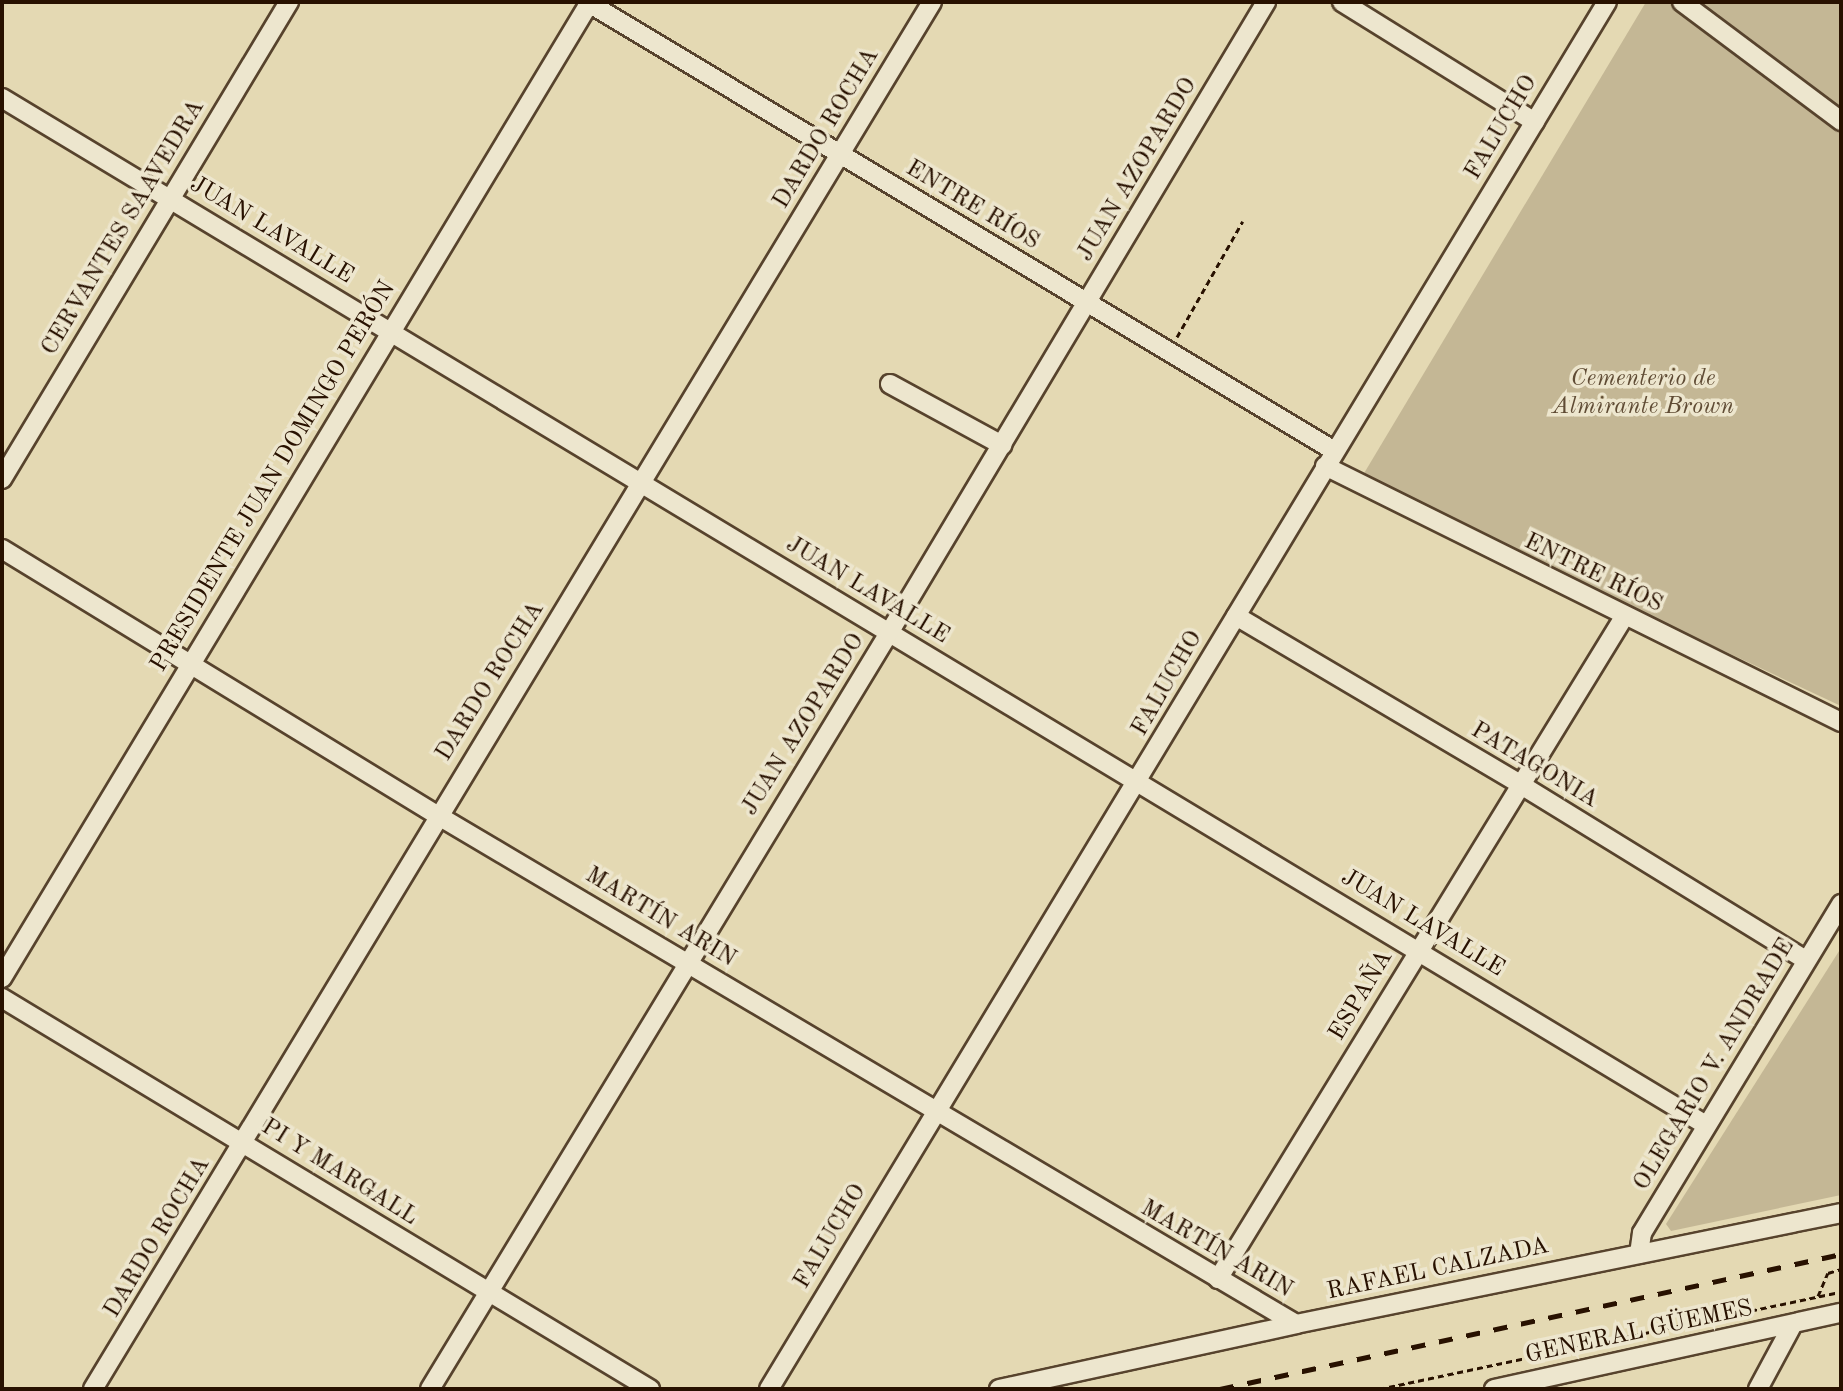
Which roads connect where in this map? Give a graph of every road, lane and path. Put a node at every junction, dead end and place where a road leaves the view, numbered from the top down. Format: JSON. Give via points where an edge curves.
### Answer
{"nodes":[{"id":1,"x":289,"y":2,"type":"edge"},
{"id":2,"x":589,"y":2,"type":"edge"},
{"id":3,"x":932,"y":2,"type":"edge"},
{"id":4,"x":1266,"y":2,"type":"edge"},
{"id":5,"x":1342,"y":2,"type":"edge"},
{"id":6,"x":1607,"y":2,"type":"edge"},
{"id":7,"x":1682,"y":2,"type":"edge"},
{"id":8,"x":2,"y":98,"type":"edge"},
{"id":9,"x":1841,"y":121,"type":"edge"},
{"id":10,"x":1535,"y":122,"type":"junction"},
{"id":11,"x":839,"y":155,"type":"junction"},
{"id":12,"x":169,"y":198,"type":"junction"},
{"id":13,"x":1243,"y":221,"type":"dead end"},
{"id":14,"x":1087,"y":302,"type":"junction"},
{"id":15,"x":390,"y":330,"type":"junction"},
{"id":16,"x":1169,"y":350,"type":"junction"},
{"id":17,"x":890,"y":384,"type":"dead end"},
{"id":18,"x":1002,"y":445,"type":"junction"},
{"id":19,"x":1329,"y":458,"type":"junction"},
{"id":20,"x":2,"y":479,"type":"edge"},
{"id":21,"x":641,"y":483,"type":"junction"},
{"id":22,"x":2,"y":549,"type":"edge"},
{"id":23,"x":1236,"y":616,"type":"junction"},
{"id":24,"x":1624,"y":617,"type":"junction"},
{"id":25,"x":889,"y":633,"type":"junction"},
{"id":26,"x":190,"y":664,"type":"junction"},
{"id":27,"x":1841,"y":722,"type":"edge"},
{"id":28,"x":1139,"y":781,"type":"junction"},
{"id":29,"x":1518,"y":783,"type":"junction"},
{"id":30,"x":437,"y":815,"type":"junction"},
{"id":31,"x":1841,"y":904,"type":"edge"},
{"id":32,"x":1418,"y":949,"type":"junction"},
{"id":33,"x":1806,"y":960,"type":"junction"},
{"id":34,"x":687,"y":961,"type":"junction"},
{"id":35,"x":2,"y":978,"type":"edge"},
{"id":36,"x":2,"y":998,"type":"edge"},
{"id":37,"x":935,"y":1112,"type":"junction"},
{"id":38,"x":1706,"y":1125,"type":"junction"},
{"id":39,"x":244,"y":1143,"type":"junction"},
{"id":40,"x":1841,"y":1213,"type":"edge"},
{"id":41,"x":1639,"y":1254,"type":"junction"},
{"id":42,"x":1841,"y":1269,"type":"edge"},
{"id":43,"x":1218,"y":1279,"type":"junction"},
{"id":44,"x":1841,"y":1292,"type":"edge"},
{"id":45,"x":489,"y":1293,"type":"junction"},
{"id":46,"x":1817,"y":1298,"type":"junction"},
{"id":47,"x":1841,"y":1313,"type":"edge"},
{"id":48,"x":1800,"y":1322,"type":"junction"},
{"id":49,"x":1296,"y":1324,"type":"junction"},
{"id":50,"x":1528,"y":1386,"type":"edge"},
{"id":51,"x":93,"y":1389,"type":"edge"},
{"id":52,"x":430,"y":1389,"type":"edge"},
{"id":53,"x":650,"y":1389,"type":"edge"},
{"id":54,"x":769,"y":1389,"type":"edge"},
{"id":55,"x":999,"y":1389,"type":"edge"},
{"id":56,"x":1379,"y":1389,"type":"edge"},
{"id":57,"x":1494,"y":1389,"type":"edge"},
{"id":58,"x":1758,"y":1389,"type":"edge"}],
"edges":[{"from":1,"to":12,"type":"street","name":"CERVANTES SAAVEDRA"},
{"from":2,"to":11,"type":"street","name":"ENTRE RÍOS"},
{"from":2,"to":15,"type":"street","name":"PRESIDENTE JUAN DOMINGO PERÓN"},
{"from":3,"to":11,"type":"street","name":"DARDO ROCHA"},
{"from":4,"to":14,"type":"street","name":"JUAN AZOPARDO"},
{"from":5,"to":10,"type":"street"},
{"from":6,"to":10,"type":"street","name":"FALUCHO"},
{"from":7,"to":9,"type":"street"},
{"from":8,"to":12,"type":"street","name":"JUAN LAVALLE"},
{"from":10,"to":19,"type":"street","name":"FALUCHO"},
{"from":11,"to":14,"type":"street","name":"ENTRE RÍOS"},
{"from":11,"to":21,"type":"street","name":"DARDO ROCHA"},
{"from":12,"to":15,"type":"street","name":"JUAN LAVALLE"},
{"from":12,"to":20,"type":"street","name":"CERVANTES SAAVEDRA"},
{"from":13,"to":16,"type":"path"},
{"from":14,"to":16,"type":"street","name":"ENTRE RÍOS"},
{"from":14,"to":18,"type":"street","name":"JUAN AZOPARDO"},
{"from":15,"to":21,"type":"street","name":"JUAN LAVALLE"},
{"from":15,"to":26,"type":"street","name":"PRESIDENTE JUAN DOMINGO PERÓN"},
{"from":16,"to":19,"type":"street","name":"ENTRE RÍOS"},
{"from":17,"to":18,"type":"street"},
{"from":18,"to":25,"type":"street","name":"JUAN AZOPARDO"},
{"from":19,"to":23,"type":"street","name":"FALUCHO"},
{"from":19,"to":24,"type":"street","name":"ENTRE RÍOS"},
{"from":21,"to":25,"type":"street","name":"JUAN LAVALLE"},
{"from":21,"to":30,"type":"street","name":"DARDO ROCHA"},
{"from":22,"to":26,"type":"street","name":"MARTÍN ARIN"},
{"from":23,"to":28,"type":"street","name":"FALUCHO"},
{"from":23,"to":29,"type":"street","name":"PATAGONIA"},
{"from":24,"to":27,"type":"street","name":"ENTRE RÍOS"},
{"from":24,"to":29,"type":"street","name":"ESPAÑA"},
{"from":25,"to":28,"type":"street","name":"JUAN LAVALLE"},
{"from":25,"to":34,"type":"street","name":"JUAN AZOPARDO"},
{"from":26,"to":30,"type":"street","name":"MARTÍN ARIN"},
{"from":26,"to":35,"type":"street","name":"PRESIDENTE JUAN DOMINGO PERÓN"},
{"from":28,"to":32,"type":"street","name":"JUAN LAVALLE"},
{"from":28,"to":37,"type":"street","name":"FALUCHO"},
{"from":29,"to":32,"type":"street","name":"ESPAÑA"},
{"from":29,"to":33,"type":"street","name":"PATAGONIA"},
{"from":30,"to":34,"type":"street","name":"MARTÍN ARIN"},
{"from":30,"to":39,"type":"street","name":"DARDO ROCHA"},
{"from":31,"to":33,"type":"street","name":"OLEGARIO V. ANDRADE"},
{"from":32,"to":38,"type":"street","name":"JUAN LAVALLE"},
{"from":32,"to":43,"type":"street","name":"ESPAÑA"},
{"from":33,"to":38,"type":"street","name":"OLEGARIO V. ANDRADE"},
{"from":34,"to":37,"type":"street","name":"MARTÍN ARIN"},
{"from":34,"to":45,"type":"street","name":"JUAN AZOPARDO"},
{"from":36,"to":39,"type":"street","name":"PI Y MARGALL"},
{"from":37,"to":43,"type":"street","name":"MARTÍN ARIN"},
{"from":37,"to":54,"type":"street","name":"FALUCHO"},
{"from":38,"to":41,"type":"street","name":"OLEGARIO V. ANDRADE","via":[[1642,1233]]},
{"from":39,"to":45,"type":"street","name":"PI Y MARGALL"},
{"from":39,"to":51,"type":"street","name":"DARDO ROCHA"},
{"from":40,"to":41,"type":"street","name":"RAFAEL CALZADA"},
{"from":41,"to":49,"type":"street","name":"RAFAEL CALZADA"},
{"from":42,"to":46,"type":"path","via":[[1828,1273]]},
{"from":43,"to":49,"type":"street","name":"MARTÍN ARIN"},
{"from":44,"to":46,"type":"path"},
{"from":45,"to":52,"type":"street","name":"JUAN AZOPARDO"},
{"from":45,"to":53,"type":"street","name":"PI Y MARGALL"},
{"from":46,"to":48,"type":"path"},
{"from":46,"to":56,"type":"path"},
{"from":47,"to":48,"type":"street","name":"GENERAL GÜEMES"},
{"from":48,"to":50,"type":"street","name":"GENERAL GÜEMES"},
{"from":48,"to":58,"type":"street"},
{"from":49,"to":55,"type":"street","name":"RAFAEL CALZADA"},
{"from":50,"to":57,"type":"street","name":"GENERAL GÜEMES"}]}
